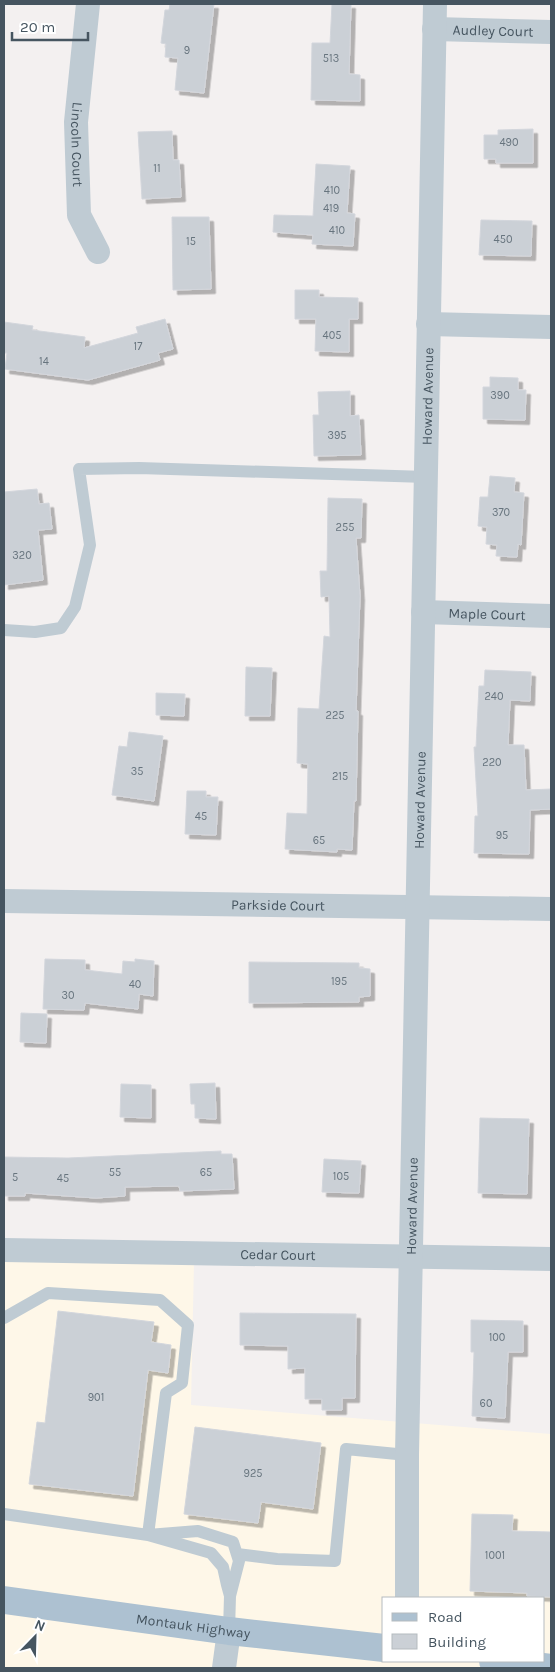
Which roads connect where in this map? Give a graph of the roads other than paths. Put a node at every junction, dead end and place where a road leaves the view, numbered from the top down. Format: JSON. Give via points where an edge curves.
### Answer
{"nodes":[{"id":1,"x":88,"y":4,"type":"edge"},
{"id":2,"x":435,"y":4,"type":"edge"},
{"id":3,"x":434,"y":29,"type":"junction"},
{"id":4,"x":551,"y":32,"type":"edge"},
{"id":5,"x":98,"y":252,"type":"dead end"},
{"id":6,"x":428,"y":324,"type":"junction"},
{"id":7,"x":551,"y":327,"type":"edge"},
{"id":8,"x":426,"y":477,"type":"junction"},
{"id":9,"x":423,"y":612,"type":"junction"},
{"id":10,"x":551,"y":616,"type":"edge"},
{"id":11,"x":4,"y":630,"type":"edge"},
{"id":12,"x":4,"y":901,"type":"edge"},
{"id":13,"x":418,"y":906,"type":"junction"},
{"id":14,"x":551,"y":909,"type":"edge"},
{"id":15,"x":4,"y":1250,"type":"edge"},
{"id":16,"x":412,"y":1256,"type":"junction"},
{"id":17,"x":551,"y":1259,"type":"edge"},
{"id":18,"x":4,"y":1318,"type":"edge"},
{"id":19,"x":407,"y":1455,"type":"junction"},
{"id":20,"x":4,"y":1514,"type":"edge"},
{"id":21,"x":148,"y":1535,"type":"junction"},
{"id":22,"x":237,"y":1554,"type":"junction"},
{"id":23,"x":230,"y":1596,"type":"junction"},
{"id":24,"x":408,"y":1597,"type":"edge"},
{"id":25,"x":4,"y":1600,"type":"edge"},
{"id":26,"x":229,"y":1631,"type":"junction"},
{"id":27,"x":382,"y":1648,"type":"edge"},
{"id":28,"x":501,"y":1664,"type":"edge"},
{"id":29,"x":224,"y":1668,"type":"edge"},
{"id":30,"x":551,"y":1668,"type":"edge"}],
"edges":[{"from":1,"to":5,"type":"street","name":"Lincoln Court","via":[[76,122],[79,215]]},
{"from":2,"to":3,"type":"street","name":"Howard Avenue"},
{"from":3,"to":4,"type":"street","name":"Audley Court"},
{"from":3,"to":6,"type":"street","name":"Howard Avenue"},
{"from":6,"to":7,"type":"street"},
{"from":6,"to":8,"type":"street","name":"Howard Avenue"},
{"from":8,"to":9,"type":"street","name":"Howard Avenue"},
{"from":8,"to":11,"type":"lane","via":[[79,469],[90,545],[75,607],[61,628],[35,632]]},
{"from":9,"to":10,"type":"street","name":"Maple Court"},
{"from":9,"to":13,"type":"street","name":"Howard Avenue"},
{"from":12,"to":13,"type":"street","name":"Parkside Court"},
{"from":13,"to":14,"type":"street","name":"Parkside Court"},
{"from":13,"to":16,"type":"street","name":"Howard Avenue"},
{"from":15,"to":16,"type":"street","name":"Cedar Court"},
{"from":16,"to":17,"type":"street","name":"Cedar Court"},
{"from":16,"to":19,"type":"street","name":"Howard Avenue"},
{"from":18,"to":21,"type":"lane","via":[[48,1293],[160,1300],[188,1325],[182,1383],[166,1393]]},
{"from":19,"to":22,"type":"lane","via":[[346,1449],[335,1561]]},
{"from":19,"to":24,"type":"street","name":"Howard Avenue"},
{"from":20,"to":21,"type":"lane"},
{"from":21,"to":22,"type":"lane","via":[[198,1531],[233,1542]]},
{"from":21,"to":23,"type":"lane","via":[[211,1553],[223,1567]]},
{"from":22,"to":23,"type":"lane","via":[[239,1561]]},
{"from":23,"to":26,"type":"lane"},
{"from":25,"to":26,"type":"main road","name":"Montauk Highway"},
{"from":26,"to":27,"type":"main road","name":"Montauk Highway"},
{"from":26,"to":29,"type":"street"},
{"from":28,"to":30,"type":"main road"}]}
